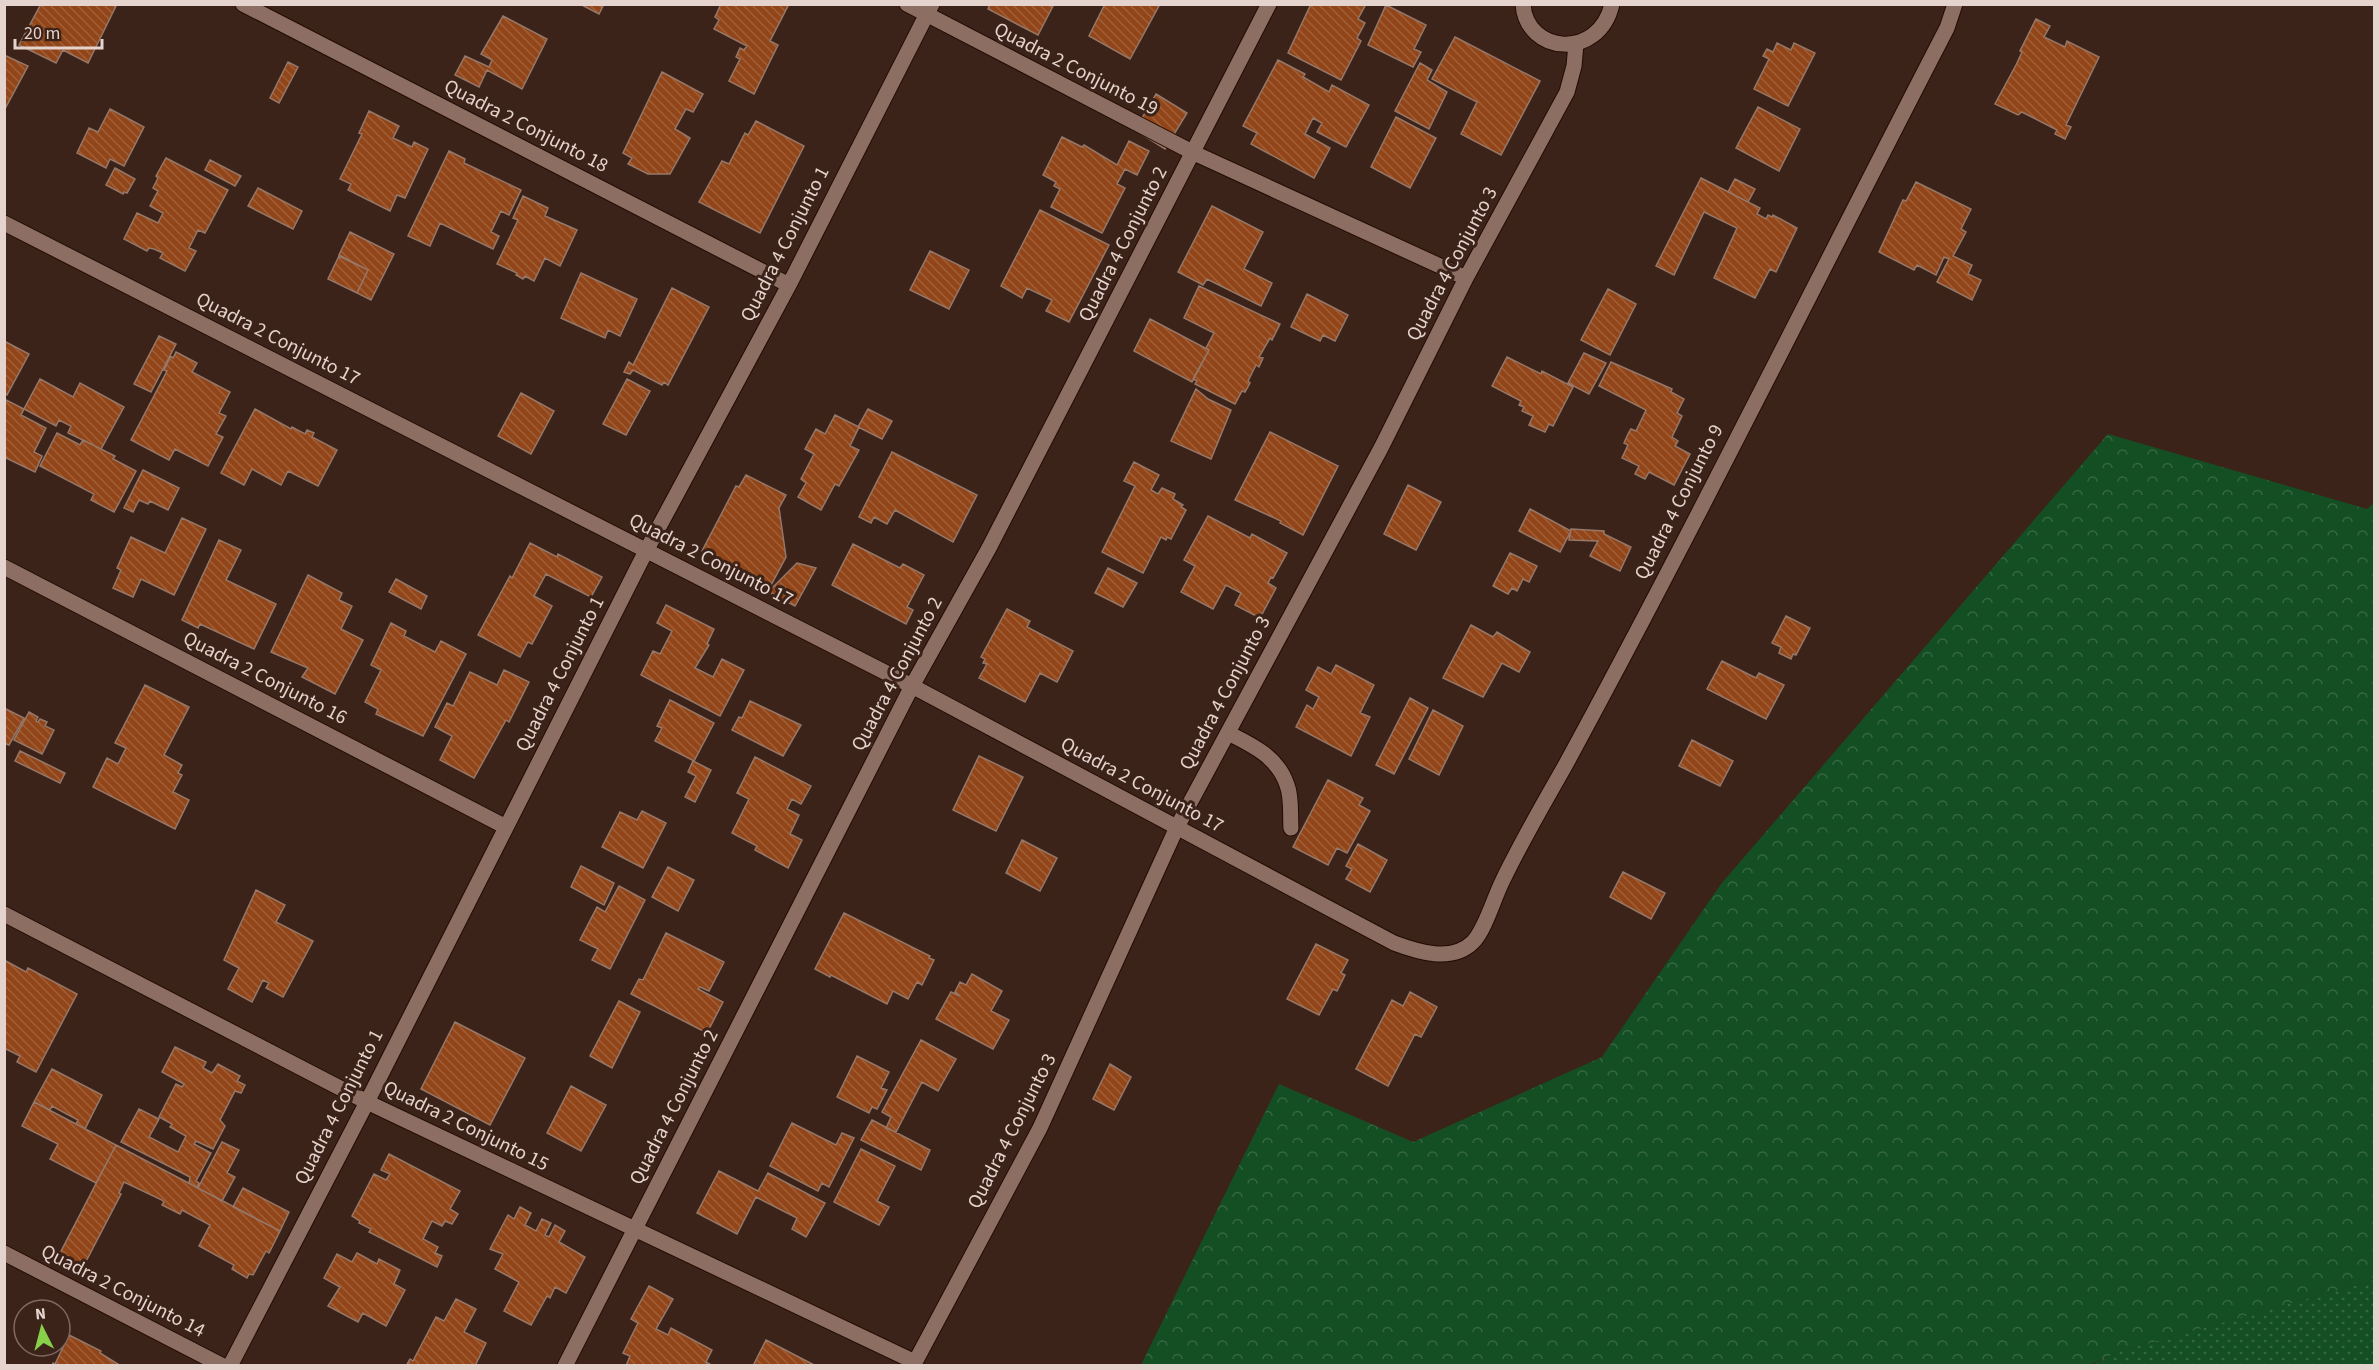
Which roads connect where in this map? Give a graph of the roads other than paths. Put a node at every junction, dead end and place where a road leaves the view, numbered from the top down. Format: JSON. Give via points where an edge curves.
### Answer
{"nodes":[{"id":1,"x":243,"y":4,"type":"edge"},
{"id":2,"x":907,"y":4,"type":"edge"},
{"id":3,"x":1269,"y":4,"type":"edge"},
{"id":4,"x":1612,"y":4,"type":"edge"},
{"id":5,"x":1955,"y":4,"type":"edge"},
{"id":6,"x":1520,"y":6,"type":"edge"},
{"id":7,"x":929,"y":10,"type":"edge"},
{"id":8,"x":1576,"y":44,"type":"junction"},
{"id":9,"x":1194,"y":153,"type":"junction"},
{"id":10,"x":4,"y":223,"type":"edge"},
{"id":11,"x":1466,"y":278,"type":"junction"},
{"id":12,"x":789,"y":285,"type":"junction"},
{"id":13,"x":646,"y":550,"type":"junction"},
{"id":14,"x":4,"y":567,"type":"edge"},
{"id":15,"x":912,"y":686,"type":"junction"},
{"id":16,"x":1228,"y":733,"type":"junction"},
{"id":17,"x":506,"y":827,"type":"junction"},
{"id":18,"x":1177,"y":827,"type":"junction"},
{"id":19,"x":1291,"y":828,"type":"dead end"},
{"id":20,"x":4,"y":914,"type":"edge"},
{"id":21,"x":1394,"y":943,"type":"joint"},
{"id":22,"x":367,"y":1102,"type":"junction"},
{"id":23,"x":634,"y":1230,"type":"junction"},
{"id":24,"x":4,"y":1253,"type":"edge"},
{"id":25,"x":914,"y":1364,"type":"edge"},
{"id":26,"x":223,"y":1365,"type":"edge"},
{"id":27,"x":230,"y":1365,"type":"edge"},
{"id":28,"x":565,"y":1365,"type":"edge"}],
"edges":[{"from":1,"to":12,"type":"street","name":"Quadra 2 Conjunto 18"},
{"from":2,"to":7,"type":"street","name":"Quadra 2 Conjunto 19"},
{"from":3,"to":9,"type":"street","name":"Quadra 4 Conjunto 2"},
{"from":4,"to":8,"type":"street","via":[[1600,30]]},
{"from":5,"to":21,"type":"street","name":"Quadra 4 Conjunto 9","via":[[1947,28],[1603,695],[1502,880],[1476,940],[1466,949],[1439,954],[1417,952]]},
{"from":6,"to":8,"type":"street","via":[[1536,33],[1562,45]]},
{"from":7,"to":9,"type":"street","name":"Quadra 2 Conjunto 19"},
{"from":7,"to":12,"type":"street","name":"Quadra 4 Conjunto 1"},
{"from":8,"to":11,"type":"street","name":"Quadra 4 Conjunto 3","via":[[1567,92]]},
{"from":9,"to":11,"type":"street","name":"Quadra 2 Conjunto 19"},
{"from":9,"to":15,"type":"street","name":"Quadra 4 Conjunto 2","via":[[989,548]]},
{"from":10,"to":13,"type":"street","name":"Quadra 2 Conjunto 17"},
{"from":11,"to":16,"type":"street","name":"Quadra 4 Conjunto 3","via":[[1381,448]]},
{"from":12,"to":13,"type":"street","name":"Quadra 4 Conjunto 1"},
{"from":13,"to":15,"type":"street","name":"Quadra 2 Conjunto 17"},
{"from":13,"to":17,"type":"street","name":"Quadra 4 Conjunto 1"},
{"from":14,"to":17,"type":"street","name":"Quadra 2 Conjunto 16"},
{"from":15,"to":18,"type":"street","name":"Quadra 2 Conjunto 17"},
{"from":15,"to":23,"type":"street","name":"Quadra 4 Conjunto 2"},
{"from":16,"to":18,"type":"street","name":"Quadra 4 Conjunto 3"},
{"from":16,"to":19,"type":"street","via":[[1255,746],[1278,765],[1288,786]]},
{"from":17,"to":22,"type":"street","name":"Quadra 4 Conjunto 1"},
{"from":18,"to":21,"type":"street","name":"Quadra 2 Conjunto 17"},
{"from":18,"to":25,"type":"street","name":"Quadra 4 Conjunto 3","via":[[1041,1128]]},
{"from":20,"to":22,"type":"street","name":"Quadra 2 Conjunto 15"},
{"from":22,"to":23,"type":"street","name":"Quadra 2 Conjunto 15"},
{"from":22,"to":27,"type":"street","name":"Quadra 4 Conjunto 1"},
{"from":23,"to":25,"type":"street","name":"Quadra 2 Conjunto 15"},
{"from":23,"to":28,"type":"street","name":"Quadra 4 Conjunto 2"},
{"from":24,"to":26,"type":"street","name":"Quadra 2 Conjunto 14"}]}
